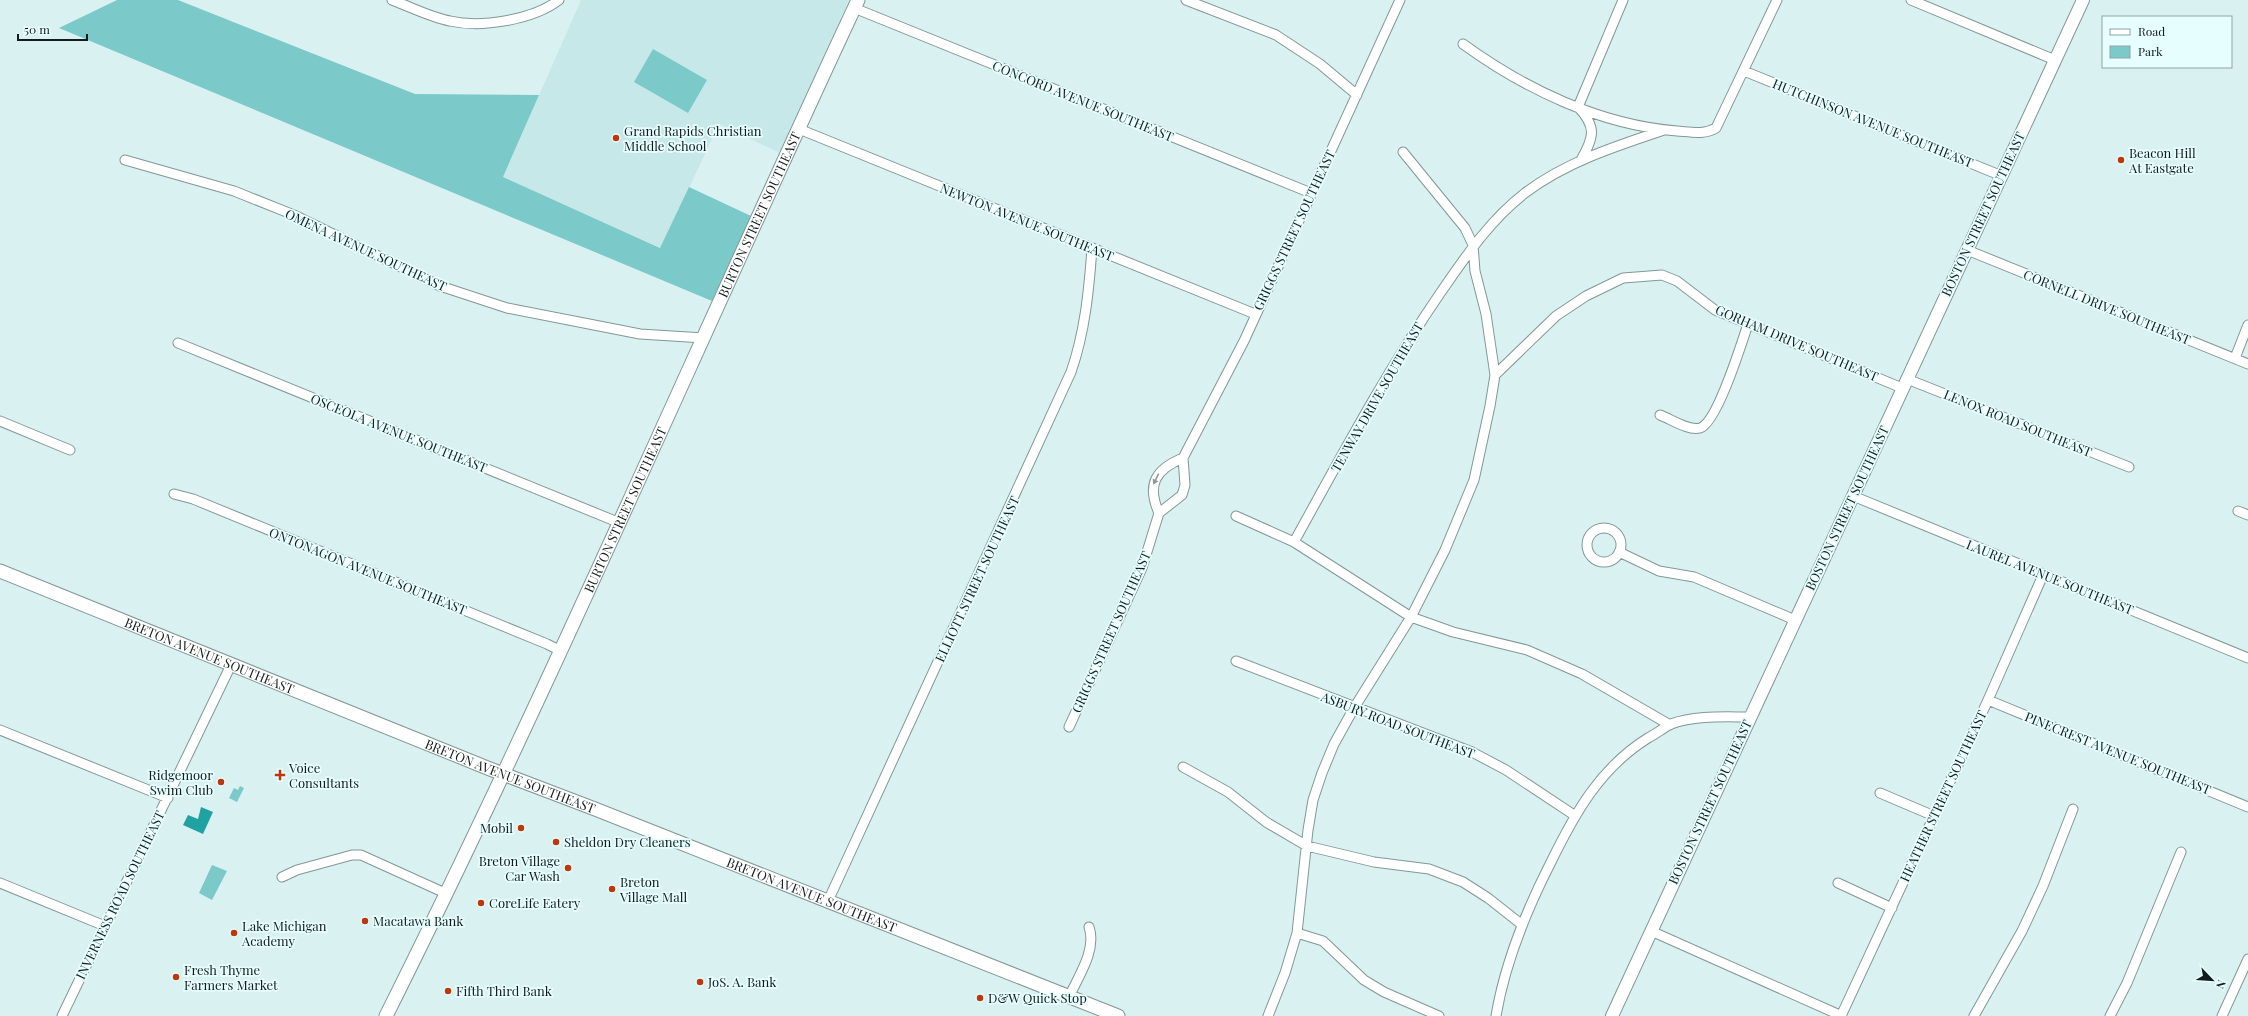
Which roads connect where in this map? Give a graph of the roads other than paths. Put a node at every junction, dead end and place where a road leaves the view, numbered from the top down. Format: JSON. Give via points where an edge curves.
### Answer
{"nodes":[{"id":1,"x":392,"y":0,"type":"edge"},
{"id":2,"x":559,"y":0,"type":"edge"},
{"id":3,"x":1186,"y":0,"type":"edge"},
{"id":4,"x":1400,"y":0,"type":"edge"},
{"id":5,"x":1623,"y":0,"type":"edge"},
{"id":6,"x":1777,"y":0,"type":"edge"},
{"id":7,"x":1911,"y":0,"type":"edge"},
{"id":8,"x":2083,"y":0,"type":"edge"},
{"id":9,"x":856,"y":4,"type":"edge"},
{"id":10,"x":1463,"y":44,"type":"dead end"},
{"id":11,"x":2055,"y":60,"type":"junction"},
{"id":12,"x":1744,"y":71,"type":"junction"},
{"id":13,"x":1357,"y":95,"type":"junction"},
{"id":14,"x":1578,"y":107,"type":"junction"},
{"id":15,"x":799,"y":129,"type":"junction"},
{"id":16,"x":1664,"y":130,"type":"junction"},
{"id":17,"x":1403,"y":152,"type":"dead end"},
{"id":18,"x":125,"y":160,"type":"dead end"},
{"id":19,"x":1581,"y":160,"type":"junction"},
{"id":20,"x":2002,"y":176,"type":"junction"},
{"id":21,"x":1312,"y":194,"type":"junction"},
{"id":22,"x":1474,"y":245,"type":"junction"},
{"id":23,"x":1092,"y":248,"type":"junction"},
{"id":24,"x":1966,"y":250,"type":"junction"},
{"id":25,"x":1256,"y":314,"type":"junction"},
{"id":26,"x":1748,"y":324,"type":"junction"},
{"id":27,"x":2248,"y":325,"type":"edge"},
{"id":28,"x":704,"y":338,"type":"junction"},
{"id":29,"x":178,"y":344,"type":"dead end"},
{"id":30,"x":2235,"y":358,"type":"junction"},
{"id":31,"x":2248,"y":364,"type":"edge"},
{"id":32,"x":1495,"y":375,"type":"junction"},
{"id":33,"x":1904,"y":383,"type":"junction"},
{"id":34,"x":1660,"y":415,"type":"dead end"},
{"id":35,"x":0,"y":421,"type":"edge"},
{"id":36,"x":70,"y":450,"type":"dead end"},
{"id":37,"x":1183,"y":458,"type":"junction"},
{"id":38,"x":2128,"y":468,"type":"dead end"},
{"id":39,"x":174,"y":494,"type":"dead end"},
{"id":40,"x":1853,"y":496,"type":"junction"},
{"id":41,"x":2238,"y":511,"type":"dead end"},
{"id":42,"x":1159,"y":513,"type":"junction"},
{"id":43,"x":2248,"y":515,"type":"edge"},
{"id":44,"x":1236,"y":516,"type":"dead end"},
{"id":45,"x":620,"y":524,"type":"junction"},
{"id":46,"x":1294,"y":542,"type":"junction"},
{"id":47,"x":1619,"y":552,"type":"dead end"},
{"id":48,"x":0,"y":571,"type":"edge"},
{"id":49,"x":2043,"y":575,"type":"junction"},
{"id":50,"x":1412,"y":617,"type":"junction"},
{"id":51,"x":1795,"y":620,"type":"junction"},
{"id":52,"x":561,"y":651,"type":"junction"},
{"id":53,"x":2248,"y":658,"type":"edge"},
{"id":54,"x":1236,"y":661,"type":"dead end"},
{"id":55,"x":231,"y":665,"type":"junction"},
{"id":56,"x":1988,"y":700,"type":"junction"},
{"id":57,"x":1354,"y":708,"type":"junction"},
{"id":58,"x":1750,"y":717,"type":"junction"},
{"id":59,"x":1670,"y":725,"type":"junction"},
{"id":60,"x":1068,"y":727,"type":"dead end"},
{"id":61,"x":0,"y":730,"type":"edge"},
{"id":62,"x":1183,"y":767,"type":"dead end"},
{"id":63,"x":503,"y":774,"type":"junction"},
{"id":64,"x":1880,"y":793,"type":"dead end"},
{"id":65,"x":168,"y":798,"type":"junction"},
{"id":66,"x":2248,"y":806,"type":"edge"},
{"id":67,"x":2073,"y":809,"type":"dead end"},
{"id":68,"x":1574,"y":815,"type":"junction"},
{"id":69,"x":1934,"y":816,"type":"junction"},
{"id":70,"x":1307,"y":846,"type":"junction"},
{"id":71,"x":2181,"y":852,"type":"dead end"},
{"id":72,"x":282,"y":877,"type":"dead end"},
{"id":73,"x":0,"y":883,"type":"edge"},
{"id":74,"x":1838,"y":883,"type":"dead end"},
{"id":75,"x":445,"y":893,"type":"junction"},
{"id":76,"x":828,"y":901,"type":"junction"},
{"id":77,"x":1892,"y":908,"type":"junction"},
{"id":78,"x":1521,"y":924,"type":"junction"},
{"id":79,"x":105,"y":926,"type":"junction"},
{"id":80,"x":1089,"y":927,"type":"dead end"},
{"id":81,"x":1651,"y":931,"type":"junction"},
{"id":82,"x":1297,"y":933,"type":"junction"},
{"id":83,"x":2248,"y":959,"type":"edge"},
{"id":84,"x":1069,"y":997,"type":"junction"},
{"id":85,"x":62,"y":1016,"type":"edge"},
{"id":86,"x":386,"y":1016,"type":"edge"},
{"id":87,"x":1118,"y":1016,"type":"edge"},
{"id":88,"x":1268,"y":1016,"type":"edge"},
{"id":89,"x":1439,"y":1016,"type":"edge"},
{"id":90,"x":1496,"y":1016,"type":"edge"},
{"id":91,"x":1612,"y":1016,"type":"edge"},
{"id":92,"x":1842,"y":1016,"type":"edge"},
{"id":93,"x":1974,"y":1016,"type":"edge"},
{"id":94,"x":2110,"y":1016,"type":"edge"},
{"id":95,"x":2222,"y":1016,"type":"edge"}],
"edges":[{"from":1,"to":2,"type":"street","via":[[449,21],[470,24],[517,19]]},
{"from":3,"to":13,"type":"street","via":[[1282,38],[1320,64]]},
{"from":4,"to":13,"type":"street","name":"GRIGGS STREET SOUTHEAST"},
{"from":5,"to":14,"type":"street"},
{"from":6,"to":12,"type":"street"},
{"from":7,"to":11,"type":"street"},
{"from":8,"to":11,"type":"street","name":"BOSTON STREET SOUTHEAST"},
{"from":9,"to":15,"type":"main road","name":"BURTON STREET SOUTHEAST"},
{"from":9,"to":21,"type":"street","name":"CONCORD AVENUE SOUTHEAST"},
{"from":10,"to":14,"type":"street","via":[[1517,79]]},
{"from":11,"to":20,"type":"street","name":"BOSTON STREET SOUTHEAST"},
{"from":12,"to":16,"type":"street","via":[[1716,128],[1704,133]]},
{"from":12,"to":20,"type":"street","name":"HUTCHINSON AVENUE SOUTHEAST"},
{"from":13,"to":21,"type":"street","name":"GRIGGS STREET SOUTHEAST"},
{"from":14,"to":16,"type":"street"},
{"from":14,"to":19,"type":"street","via":[[1592,127],[1591,140]]},
{"from":15,"to":23,"type":"street","name":"NEWTON AVENUE SOUTHEAST"},
{"from":15,"to":28,"type":"main road","name":"BURTON STREET SOUTHEAST"},
{"from":16,"to":19,"type":"street","name":"TENWAY DRIVE SOUTHEAST"},
{"from":17,"to":22,"type":"street","via":[[1465,228]]},
{"from":18,"to":28,"type":"street","name":"OMENA AVENUE SOUTHEAST","via":[[234,191],[294,215],[440,286],[507,308],[640,334]]},
{"from":19,"to":22,"type":"street","name":"TENWAY DRIVE SOUTHEAST","via":[[1525,193],[1504,211]]},
{"from":20,"to":24,"type":"street","name":"BOSTON STREET SOUTHEAST"},
{"from":21,"to":25,"type":"street","name":"GRIGGS STREET SOUTHEAST"},
{"from":22,"to":32,"type":"street","via":[[1475,271],[1486,314]]},
{"from":22,"to":46,"type":"street","name":"TENWAY DRIVE SOUTHEAST","via":[[1390,370]]},
{"from":23,"to":25,"type":"street","name":"NEWTON AVENUE SOUTHEAST"},
{"from":23,"to":76,"type":"street","name":"ELLIOTT STREET SOUTHEAST","via":[[1084,323],[1071,372]]},
{"from":24,"to":30,"type":"street","name":"CORNELL DRIVE SOUTHEAST"},
{"from":24,"to":33,"type":"street","name":"BOSTON STREET SOUTHEAST"},
{"from":25,"to":37,"type":"street","name":"GRIGGS STREET SOUTHEAST"},
{"from":26,"to":32,"type":"street","name":"GORHAM DRIVE SOUTHEAST","via":[[1715,310],[1677,281],[1662,275],[1622,278],[1586,296],[1556,316]]},
{"from":26,"to":33,"type":"street","name":"GORHAM DRIVE SOUTHEAST"},
{"from":26,"to":34,"type":"street","via":[[1710,420],[1704,426],[1692,428]]},
{"from":27,"to":30,"type":"street"},
{"from":28,"to":45,"type":"main road","name":"BURTON STREET SOUTHEAST"},
{"from":29,"to":45,"type":"street","name":"OSCEOLA AVENUE SOUTHEAST"},
{"from":30,"to":31,"type":"street","name":"CORNELL DRIVE SOUTHEAST"},
{"from":32,"to":50,"type":"street","via":[[1474,480],[1445,550]]},
{"from":33,"to":38,"type":"street","name":"LENOX ROAD SOUTHEAST"},
{"from":33,"to":40,"type":"street","name":"BOSTON STREET SOUTHEAST"},
{"from":35,"to":36,"type":"street"},
{"from":37,"to":42,"type":"street","via":[[1185,484],[1182,495]]},
{"from":37,"to":42,"type":"street","one_way":true,"via":[[1165,467],[1157,476],[1153,491]]},
{"from":39,"to":52,"type":"street","name":"ONTONAGON AVENUE SOUTHEAST","via":[[193,499]]},
{"from":40,"to":49,"type":"street","name":"LAUREL AVENUE SOUTHEAST"},
{"from":40,"to":51,"type":"street","name":"BOSTON STREET SOUTHEAST"},
{"from":41,"to":43,"type":"street"},
{"from":42,"to":60,"type":"street","name":"GRIGGS STREET SOUTHEAST","via":[[1145,561]]},
{"from":44,"to":46,"type":"street"},
{"from":45,"to":52,"type":"main road","name":"BURTON STREET SOUTHEAST"},
{"from":46,"to":50,"type":"street"},
{"from":47,"to":51,"type":"street","via":[[1659,571],[1694,577]]},
{"from":48,"to":55,"type":"main road","name":"BRETON AVENUE SOUTHEAST"},
{"from":49,"to":53,"type":"street","name":"LAUREL AVENUE SOUTHEAST"},
{"from":49,"to":56,"type":"street","name":"HEATHER STREET SOUTHEAST"},
{"from":50,"to":57,"type":"street"},
{"from":50,"to":59,"type":"street","via":[[1453,632],[1527,650],[1582,674]]},
{"from":51,"to":58,"type":"street","name":"BOSTON STREET SOUTHEAST"},
{"from":52,"to":63,"type":"main road","name":"BURTON STREET SOUTHEAST"},
{"from":54,"to":57,"type":"street","name":"ASBURY ROAD SOUTHEAST"},
{"from":55,"to":63,"type":"main road","name":"BRETON AVENUE SOUTHEAST"},
{"from":55,"to":65,"type":"street","name":"INVERNESS ROAD SOUTHEAST"},
{"from":56,"to":66,"type":"street","name":"PINECREST AVENUE SOUTHEAST"},
{"from":56,"to":69,"type":"street","name":"HEATHER STREET SOUTHEAST"},
{"from":57,"to":68,"type":"street","name":"ASBURY ROAD SOUTHEAST","via":[[1472,752],[1506,770]]},
{"from":57,"to":70,"type":"street","via":[[1317,786],[1310,815]]},
{"from":58,"to":59,"type":"street","via":[[1718,717],[1680,721]]},
{"from":58,"to":81,"type":"street","name":"BOSTON STREET SOUTHEAST"},
{"from":59,"to":68,"type":"street","via":[[1630,749],[1590,791]]},
{"from":61,"to":65,"type":"street"},
{"from":62,"to":70,"type":"street","via":[[1228,792],[1266,822]]},
{"from":63,"to":75,"type":"main road","name":"BURTON STREET SOUTHEAST"},
{"from":63,"to":76,"type":"main road","name":"BRETON AVENUE SOUTHEAST"},
{"from":64,"to":69,"type":"street"},
{"from":65,"to":79,"type":"street","name":"INVERNESS ROAD SOUTHEAST"},
{"from":67,"to":93,"type":"street","via":[[2043,886],[2022,931]]},
{"from":68,"to":78,"type":"street"},
{"from":69,"to":77,"type":"street","name":"HEATHER STREET SOUTHEAST"},
{"from":70,"to":78,"type":"street","via":[[1374,862],[1429,869],[1463,882]]},
{"from":70,"to":82,"type":"street"},
{"from":71,"to":94,"type":"street","via":[[2127,983]]},
{"from":72,"to":75,"type":"street","via":[[297,870],[357,855],[377,861]]},
{"from":73,"to":79,"type":"street"},
{"from":74,"to":77,"type":"street"},
{"from":75,"to":86,"type":"main road","name":"BURTON STREET SOUTHEAST"},
{"from":76,"to":84,"type":"main road","name":"BRETON AVENUE SOUTHEAST"},
{"from":77,"to":92,"type":"street","name":"HEATHER STREET SOUTHEAST"},
{"from":78,"to":90,"type":"street"},
{"from":79,"to":85,"type":"street","name":"INVERNESS ROAD SOUTHEAST"},
{"from":80,"to":84,"type":"street","via":[[1092,937],[1090,948]]},
{"from":81,"to":91,"type":"street","name":"BOSTON STREET SOUTHEAST"},
{"from":81,"to":92,"type":"street"},
{"from":82,"to":88,"type":"street","via":[[1283,980]]},
{"from":82,"to":89,"type":"street","via":[[1323,941],[1364,980],[1384,992]]},
{"from":83,"to":95,"type":"street"},
{"from":84,"to":87,"type":"main road","name":"BRETON AVENUE SOUTHEAST"}]}
